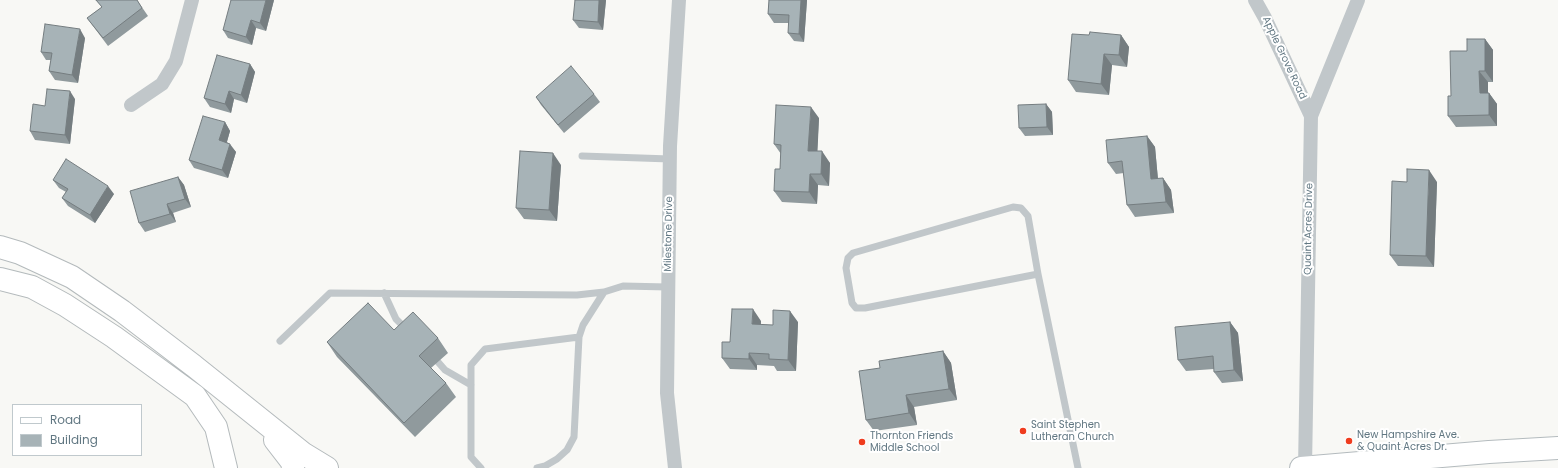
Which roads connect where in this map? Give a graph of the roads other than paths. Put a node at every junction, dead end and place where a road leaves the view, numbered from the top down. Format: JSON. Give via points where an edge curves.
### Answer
{"nodes":[{"id":1,"x":192,"y":0,"type":"edge"},
{"id":2,"x":679,"y":0,"type":"edge"},
{"id":3,"x":1255,"y":0,"type":"edge"},
{"id":4,"x":1358,"y":0,"type":"edge"},
{"id":5,"x":132,"y":105,"type":"dead end"},
{"id":6,"x":1311,"y":116,"type":"junction"},
{"id":7,"x":582,"y":156,"type":"dead end"},
{"id":8,"x":670,"y":159,"type":"junction"},
{"id":9,"x":0,"y":247,"type":"edge"},
{"id":10,"x":1038,"y":274,"type":"junction"},
{"id":11,"x":0,"y":279,"type":"edge"},
{"id":12,"x":668,"y":287,"type":"junction"},
{"id":13,"x":604,"y":292,"type":"junction"},
{"id":14,"x":384,"y":293,"type":"junction"},
{"id":15,"x":412,"y":336,"type":"edge"},
{"id":16,"x":579,"y":338,"type":"junction"},
{"id":17,"x":280,"y":341,"type":"dead end"},
{"id":18,"x":438,"y":362,"type":"dead end"},
{"id":19,"x":471,"y":385,"type":"junction"},
{"id":20,"x":260,"y":419,"type":"junction"},
{"id":21,"x":1558,"y":448,"type":"edge"},
{"id":22,"x":226,"y":468,"type":"edge"},
{"id":23,"x":294,"y":468,"type":"edge"},
{"id":24,"x":327,"y":468,"type":"edge"},
{"id":25,"x":481,"y":468,"type":"edge"},
{"id":26,"x":537,"y":468,"type":"edge"},
{"id":27,"x":675,"y":468,"type":"edge"},
{"id":28,"x":1078,"y":468,"type":"edge"},
{"id":29,"x":1301,"y":468,"type":"edge"},
{"id":30,"x":1305,"y":468,"type":"edge"}],
"edges":[{"from":1,"to":5,"type":"street","via":[[176,61],[162,84]]},
{"from":2,"to":8,"type":"street","name":"Milestone Drive"},
{"from":3,"to":6,"type":"street","name":"Apple Grove Road","via":[[1266,18]]},
{"from":4,"to":6,"type":"street","name":"Quaint Acres Drive"},
{"from":6,"to":30,"type":"street","name":"Quaint Acres Drive"},
{"from":7,"to":8,"type":"lane"},
{"from":8,"to":12,"type":"street","name":"Milestone Drive"},
{"from":9,"to":20,"type":"main road","via":[[20,253],[72,277],[122,311]]},
{"from":10,"to":10,"type":"lane","via":[[1028,216],[1021,208],[1013,207],[853,253],[848,258],[846,268],[852,303],[856,308]]},
{"from":10,"to":28,"type":"lane"},
{"from":11,"to":22,"type":"main road","via":[[32,287],[65,304],[196,396],[216,427]]},
{"from":12,"to":13,"type":"lane","via":[[623,286]]},
{"from":12,"to":27,"type":"street","name":"Milestone Drive","via":[[667,393]]},
{"from":13,"to":14,"type":"lane","via":[[577,295]]},
{"from":13,"to":16,"type":"lane","via":[[583,325]]},
{"from":14,"to":15,"type":"lane","via":[[396,319]]},
{"from":14,"to":17,"type":"lane","via":[[330,293]]},
{"from":16,"to":19,"type":"lane","via":[[485,350],[471,365]]},
{"from":16,"to":26,"type":"lane","via":[[574,437],[567,450],[557,459]]},
{"from":18,"to":19,"type":"lane","via":[[445,370]]},
{"from":19,"to":25,"type":"lane","via":[[471,457]]},
{"from":20,"to":23,"type":"main road"},
{"from":20,"to":24,"type":"main road","via":[[304,454]]},
{"from":21,"to":30,"type":"main road"},
{"from":29,"to":30,"type":"main road"}]}
